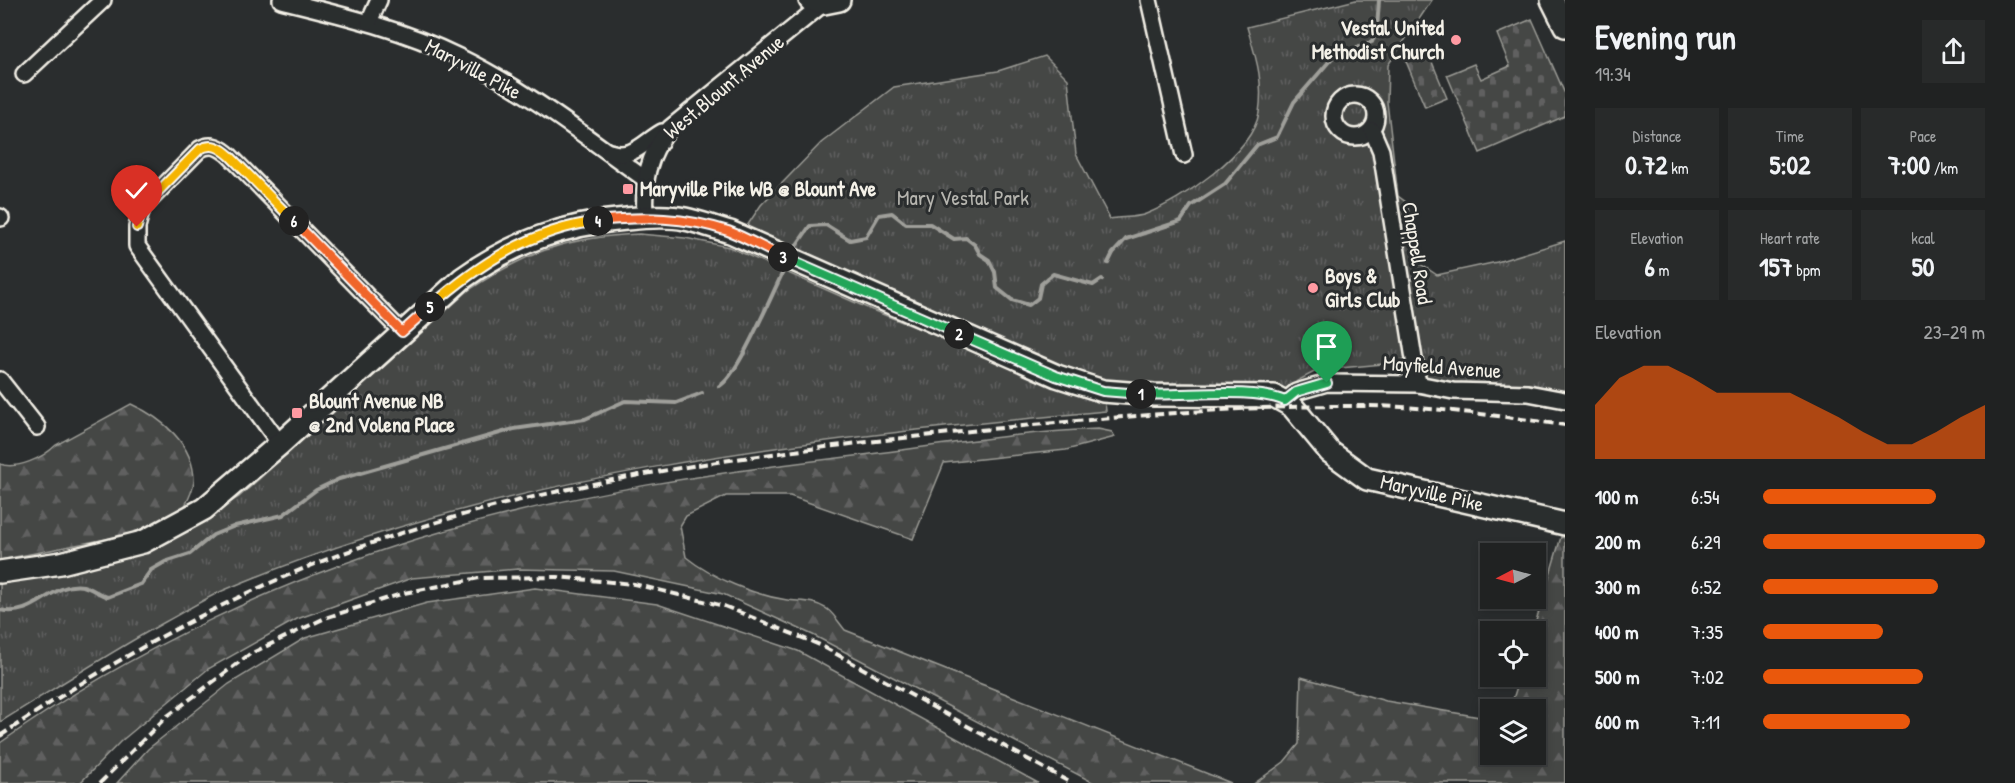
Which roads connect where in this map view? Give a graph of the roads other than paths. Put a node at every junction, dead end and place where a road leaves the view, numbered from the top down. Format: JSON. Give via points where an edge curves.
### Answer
{"nodes":[{"id":1,"x":103,"y":0,"type":"edge"},
{"id":2,"x":281,"y":0,"type":"edge"},
{"id":3,"x":379,"y":0,"type":"edge"},
{"id":4,"x":1149,"y":0,"type":"edge"},
{"id":5,"x":1552,"y":0,"type":"edge"},
{"id":6,"x":824,"y":1,"type":"edge"},
{"id":7,"x":369,"y":22,"type":"junction"},
{"id":8,"x":1565,"y":26,"type":"edge"},
{"id":9,"x":24,"y":74,"type":"dead end"},
{"id":10,"x":670,"y":128,"type":"junction"},
{"id":11,"x":1372,"y":130,"type":"dead end"},
{"id":12,"x":604,"y":150,"type":"junction"},
{"id":13,"x":1184,"y":155,"type":"dead end"},
{"id":14,"x":645,"y":179,"type":"junction"},
{"id":15,"x":645,"y":217,"type":"junction"},
{"id":16,"x":402,"y":332,"type":"junction"},
{"id":17,"x":0,"y":380,"type":"edge"},
{"id":18,"x":1418,"y":384,"type":"junction"},
{"id":19,"x":1565,"y":400,"type":"edge"},
{"id":20,"x":1285,"y":401,"type":"junction"},
{"id":21,"x":37,"y":427,"type":"dead end"},
{"id":22,"x":280,"y":444,"type":"junction"},
{"id":23,"x":1565,"y":524,"type":"edge"},
{"id":24,"x":0,"y":572,"type":"edge"}],
"edges":[{"from":1,"to":9,"type":"street"},
{"from":2,"to":7,"type":"street","name":"Maryville Pike"},
{"from":3,"to":7,"type":"street"},
{"from":4,"to":13,"type":"street"},
{"from":5,"to":8,"type":"street"},
{"from":6,"to":10,"type":"street","name":"West Blount Avenue"},
{"from":7,"to":12,"type":"street","name":"Maryville Pike","via":[[458,56]]},
{"from":10,"to":12,"type":"street","via":[[628,155]]},
{"from":10,"to":14,"type":"street","name":"West Blount Avenue","via":[[652,154]]},
{"from":11,"to":18,"type":"street","name":"Chappell Road","via":[[1381,151]]},
{"from":12,"to":14,"type":"street","name":"Maryville Pike"},
{"from":14,"to":15,"type":"street","name":"West Blount Avenue"},
{"from":15,"to":16,"type":"street","via":[[578,224],[535,236],[463,278]]},
{"from":15,"to":20,"type":"street","via":[[684,219],[730,232],[1056,376],[1103,391],[1274,396]]},
{"from":16,"to":22,"type":"street"},
{"from":16,"to":22,"type":"street","via":[[230,156],[216,146],[200,149],[142,208],[137,246]]},
{"from":17,"to":21,"type":"street"},
{"from":18,"to":19,"type":"street","name":"Mayfield Avenue","via":[[1452,391],[1528,393]]},
{"from":18,"to":20,"type":"street","name":"Mayfield Avenue","via":[[1327,383],[1296,392]]},
{"from":20,"to":23,"type":"street","name":"Maryville Pike","via":[[1330,452],[1367,478]]},
{"from":22,"to":24,"type":"street","via":[[204,509],[143,542],[61,563]]}]}
